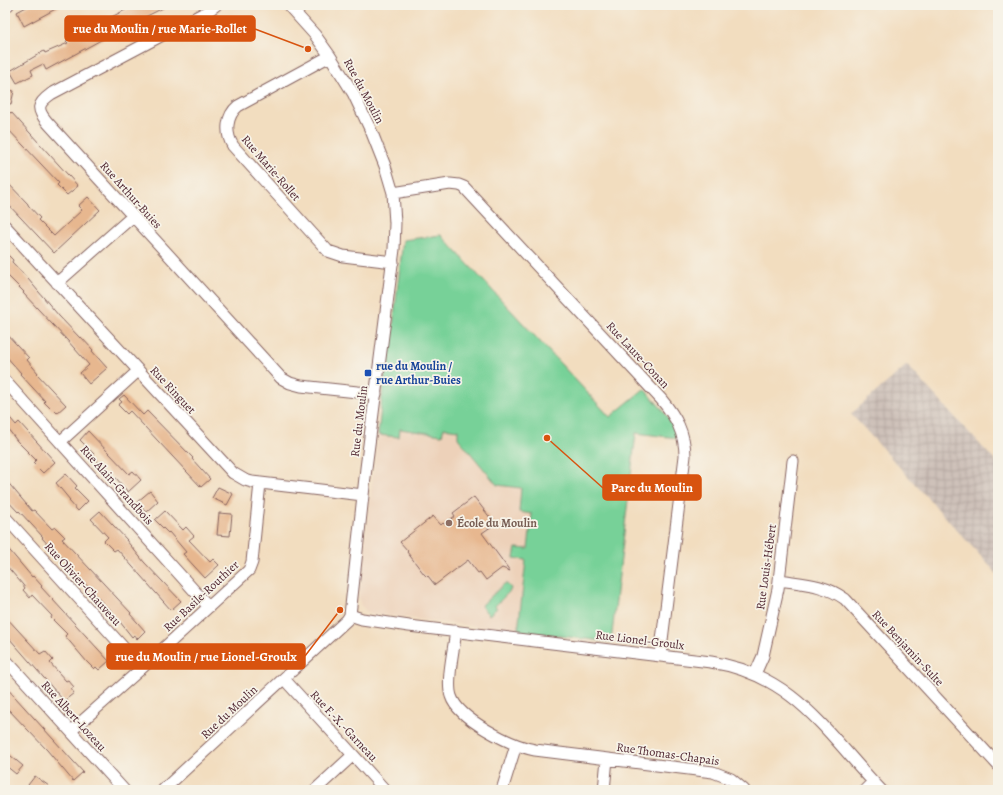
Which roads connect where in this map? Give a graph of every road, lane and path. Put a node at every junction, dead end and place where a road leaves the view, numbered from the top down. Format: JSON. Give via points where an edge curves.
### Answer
{"nodes":[{"id":1,"x":8,"y":5,"type":"edge"},
{"id":2,"x":216,"y":5,"type":"edge"},
{"id":3,"x":288,"y":5,"type":"edge"},
{"id":4,"x":5,"y":6,"type":"edge"},
{"id":5,"x":330,"y":56,"type":"junction"},
{"id":6,"x":393,"y":193,"type":"junction"},
{"id":7,"x":133,"y":216,"type":"junction"},
{"id":8,"x":5,"y":226,"type":"edge"},
{"id":9,"x":393,"y":262,"type":"junction"},
{"id":10,"x":57,"y":283,"type":"junction"},
{"id":11,"x":138,"y":371,"type":"junction"},
{"id":12,"x":5,"y":381,"type":"edge"},
{"id":13,"x":376,"y":394,"type":"junction"},
{"id":14,"x":60,"y":442,"type":"junction"},
{"id":15,"x":793,"y":461,"type":"dead end"},
{"id":16,"x":260,"y":483,"type":"junction"},
{"id":17,"x":363,"y":495,"type":"junction"},
{"id":18,"x":5,"y":517,"type":"edge"},
{"id":19,"x":779,"y":580,"type":"junction"},
{"id":20,"x":209,"y":607,"type":"junction"},
{"id":21,"x":350,"y":615,"type":"junction"},
{"id":22,"x":456,"y":632,"type":"junction"},
{"id":23,"x":660,"y":656,"type":"junction"},
{"id":24,"x":5,"y":659,"type":"edge"},
{"id":25,"x":142,"y":668,"type":"junction"},
{"id":26,"x":755,"y":674,"type":"junction"},
{"id":27,"x":284,"y":679,"type":"junction"},
{"id":28,"x":71,"y":731,"type":"junction"},
{"id":29,"x":516,"y":745,"type":"junction"},
{"id":30,"x":353,"y":755,"type":"junction"},
{"id":31,"x":607,"y":759,"type":"junction"},
{"id":32,"x":998,"y":765,"type":"edge"},
{"id":33,"x":877,"y":786,"type":"edge"},
{"id":34,"x":124,"y":790,"type":"edge"},
{"id":35,"x":163,"y":790,"type":"edge"},
{"id":36,"x":315,"y":790,"type":"edge"},
{"id":37,"x":386,"y":790,"type":"edge"},
{"id":38,"x":502,"y":790,"type":"edge"},
{"id":39,"x":604,"y":790,"type":"edge"},
{"id":40,"x":744,"y":790,"type":"edge"},
{"id":41,"x":865,"y":790,"type":"edge"}],
"edges":[{"from":1,"to":4,"type":"street"},
{"from":2,"to":7,"type":"street","name":"Rue Arthur-Buies","via":[[55,91],[41,102],[40,110],[43,117]]},
{"from":3,"to":5,"type":"street","name":"Rue du Moulin"},
{"from":5,"to":6,"type":"street","name":"Rue du Moulin","via":[[353,93],[372,133]]},
{"from":5,"to":9,"type":"street","name":"Rue Marie-Rollet","via":[[236,108],[228,123],[228,136],[233,146],[328,251],[343,256]]},
{"from":6,"to":9,"type":"street","name":"Rue du Moulin","via":[[396,223]]},
{"from":6,"to":23,"type":"street","name":"Rue Laure-Conan","via":[[450,184],[464,187],[656,394],[675,418],[683,436],[685,456]]},
{"from":7,"to":10,"type":"street"},
{"from":7,"to":13,"type":"street","name":"Rue Arthur-Buies","via":[[285,381],[300,386]]},
{"from":8,"to":10,"type":"street","name":"Rue Ringuet"},
{"from":9,"to":13,"type":"street","name":"Rue du Moulin"},
{"from":10,"to":11,"type":"street","name":"Rue Ringuet"},
{"from":11,"to":14,"type":"street"},
{"from":11,"to":16,"type":"street","name":"Rue Ringuet","via":[[229,470],[244,480]]},
{"from":12,"to":14,"type":"street","name":"Rue Alain-Grandbois"},
{"from":13,"to":17,"type":"street","name":"Rue du Moulin"},
{"from":14,"to":20,"type":"street","name":"Rue Alain-Grandbois"},
{"from":15,"to":19,"type":"street","name":"Rue Louis-Hébert"},
{"from":16,"to":17,"type":"street","name":"Rue Ringuet"},
{"from":16,"to":20,"type":"street","name":"Rue Basile-Routhier","via":[[251,565],[245,574]]},
{"from":17,"to":21,"type":"street","name":"Rue du Moulin"},
{"from":18,"to":25,"type":"street","name":"Rue Olivier-Chauveau"},
{"from":19,"to":26,"type":"street","name":"Rue Louis-Hébert","via":[[764,652]]},
{"from":19,"to":32,"type":"street","name":"Rue Benjamin-Sulte","via":[[820,586],[845,599]]},
{"from":20,"to":25,"type":"street","name":"Rue Basile-Routhier"},
{"from":21,"to":22,"type":"street","name":"Rue Lionel-Groulx","via":[[362,619]]},
{"from":21,"to":27,"type":"street","name":"Rue du Moulin"},
{"from":22,"to":23,"type":"street","name":"Rue Lionel-Groulx"},
{"from":22,"to":29,"type":"street","name":"Rue Thomas-Chapais","via":[[450,681],[452,700],[461,712]]},
{"from":23,"to":26,"type":"street","name":"Rue Lionel-Groulx","via":[[720,664]]},
{"from":24,"to":28,"type":"street","name":"Rue Albert-Lozeau"},
{"from":25,"to":28,"type":"street","name":"Rue Basile-Routhier"},
{"from":26,"to":33,"type":"street","name":"Rue Lionel-Groulx","via":[[801,704]]},
{"from":27,"to":30,"type":"street","name":"Rue F.-X.-Garneau"},
{"from":27,"to":35,"type":"street","name":"Rue du Moulin"},
{"from":28,"to":34,"type":"street","name":"Rue Albert-Lozeau"},
{"from":29,"to":31,"type":"street","name":"Rue Thomas-Chapais","via":[[535,750]]},
{"from":29,"to":38,"type":"street"},
{"from":30,"to":36,"type":"street"},
{"from":30,"to":37,"type":"street","name":"Rue F.-X.-Garneau"},
{"from":31,"to":39,"type":"street","name":"Rue Thomas-Chapais"},
{"from":31,"to":40,"type":"street","name":"Rue Thomas-Chapais","via":[[713,772],[731,779]]},
{"from":33,"to":41,"type":"street"}]}
